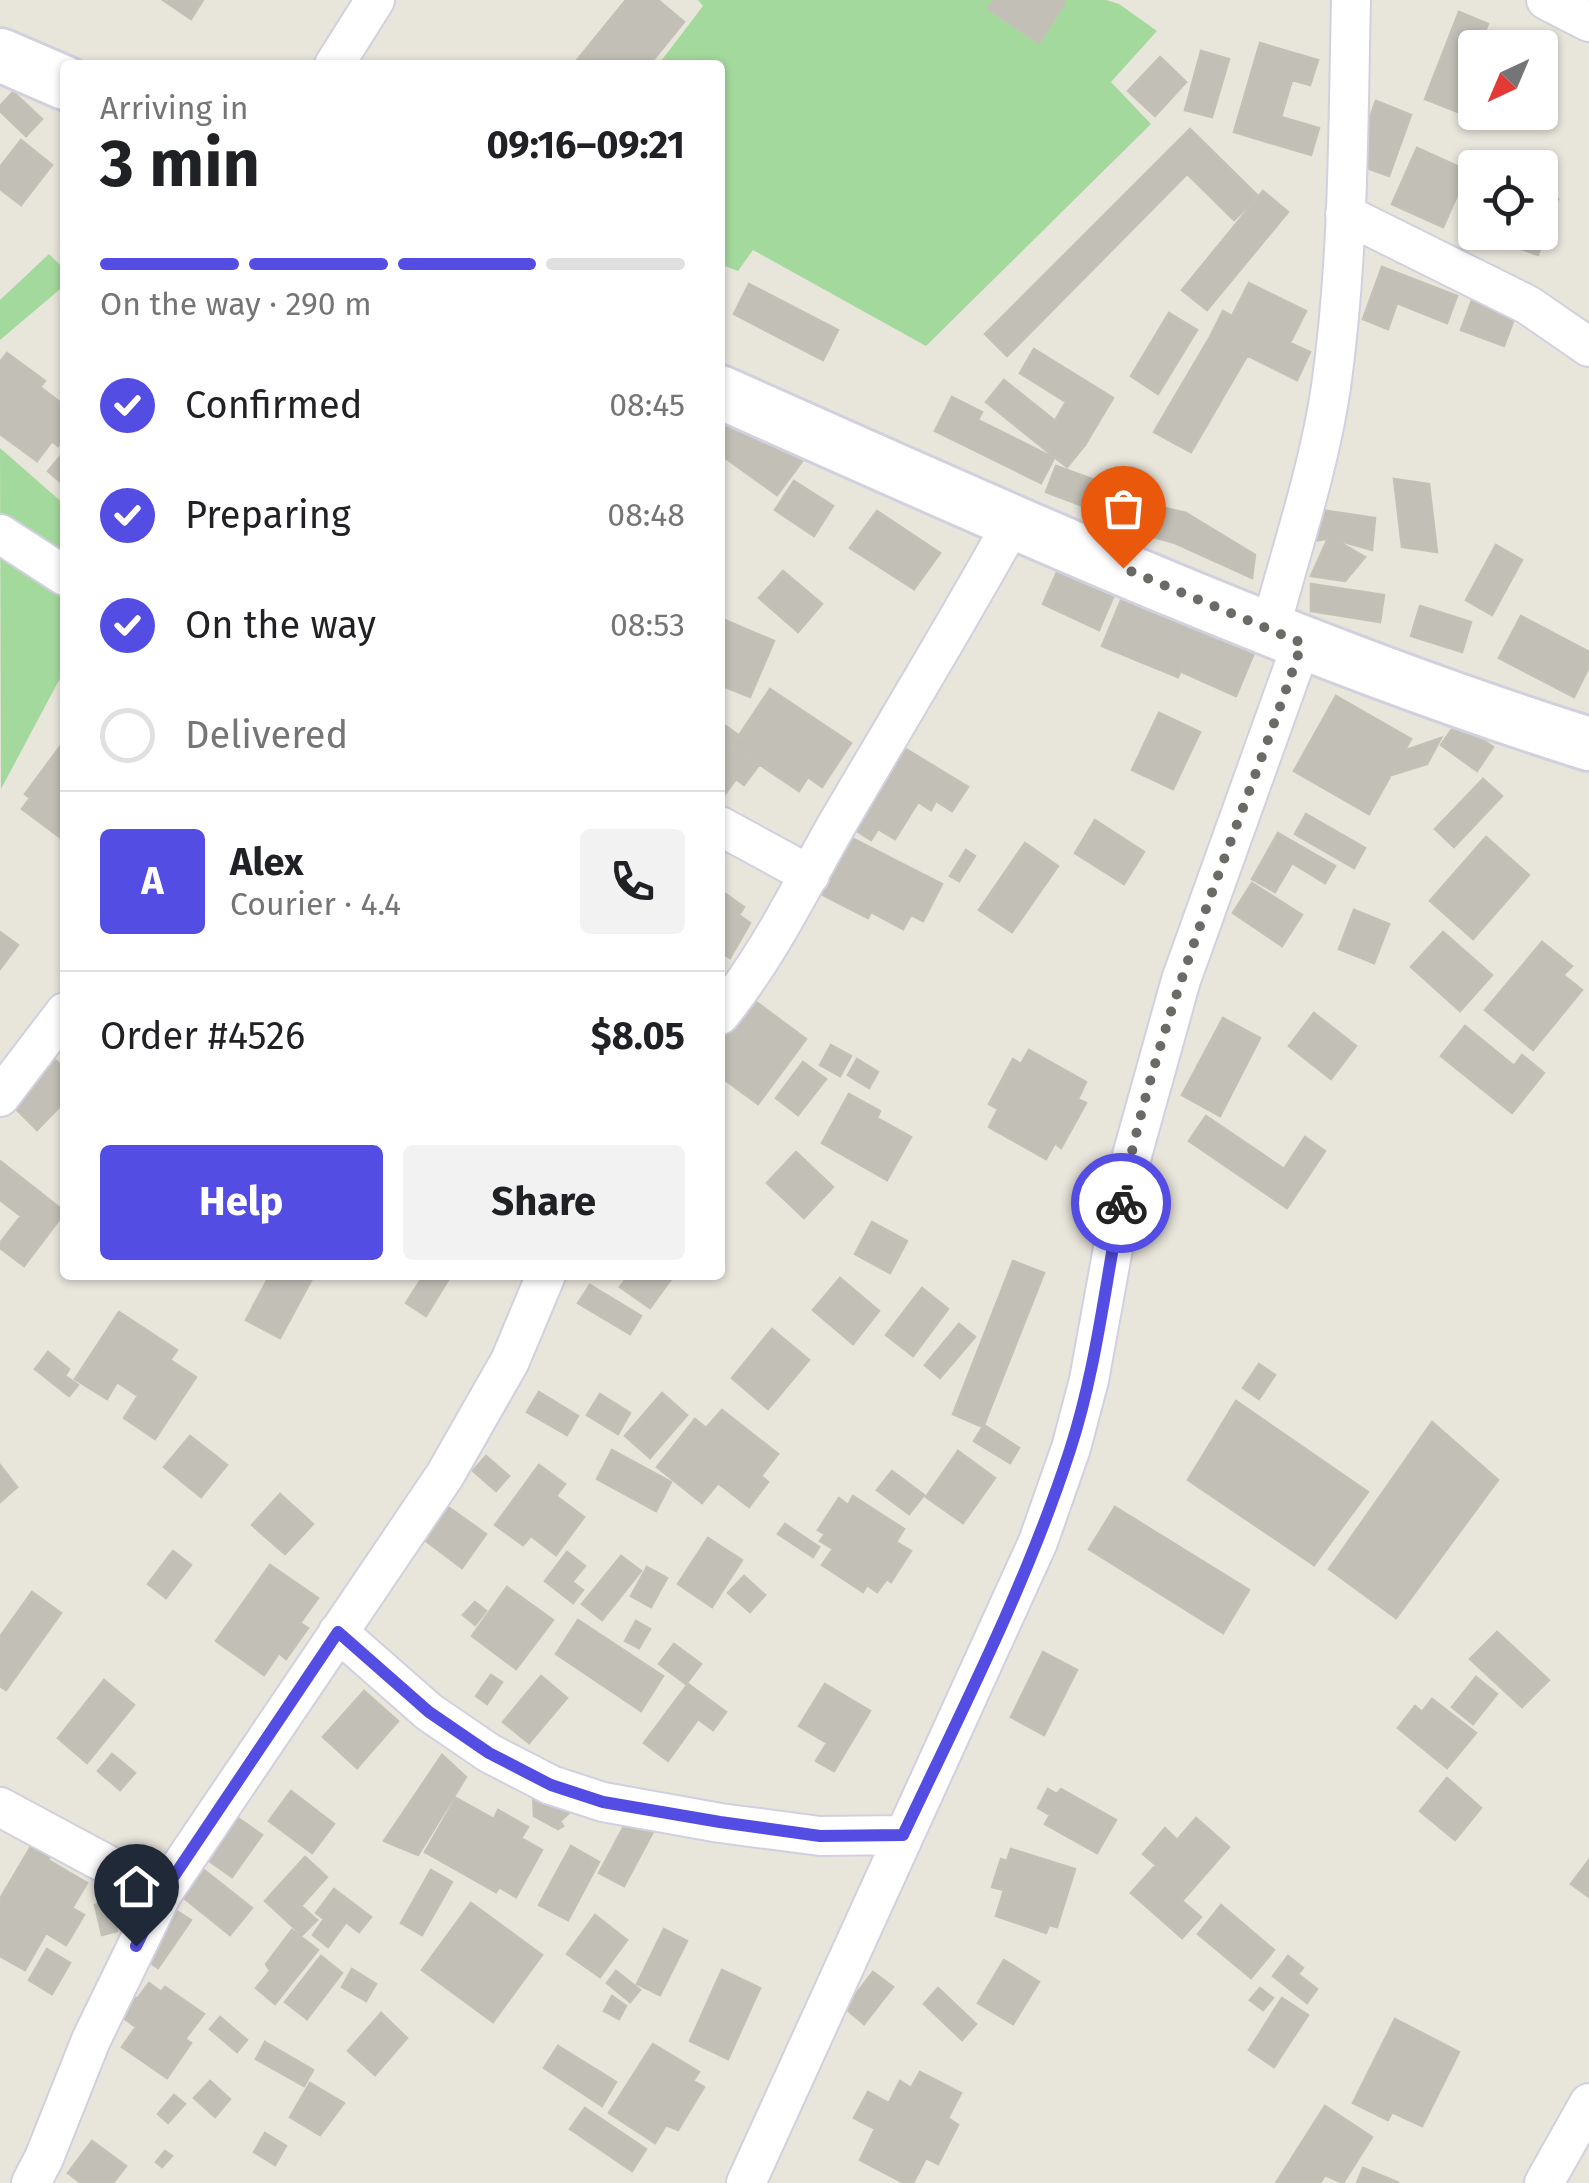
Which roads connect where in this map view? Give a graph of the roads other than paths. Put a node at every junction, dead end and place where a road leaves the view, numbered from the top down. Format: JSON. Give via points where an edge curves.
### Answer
{"nodes":[{"id":1,"x":374,"y":0,"type":"edge"},
{"id":2,"x":1351,"y":0,"type":"edge"},
{"id":3,"x":1546,"y":0,"type":"edge"},
{"id":4,"x":1589,"y":22,"type":"edge"},
{"id":5,"x":0,"y":54,"type":"edge"},
{"id":6,"x":337,"y":60,"type":"edge"},
{"id":7,"x":60,"y":81,"type":"edge"},
{"id":8,"x":1345,"y":214,"type":"junction"},
{"id":9,"x":1589,"y":347,"type":"edge"},
{"id":10,"x":725,"y":394,"type":"edge"},
{"id":11,"x":1012,"y":522,"type":"junction"},
{"id":12,"x":0,"y":534,"type":"edge"},
{"id":13,"x":60,"y":573,"type":"edge"},
{"id":14,"x":1286,"y":636,"type":"junction"},
{"id":15,"x":1589,"y":744,"type":"edge"},
{"id":16,"x":725,"y":829,"type":"edge"},
{"id":17,"x":810,"y":875,"type":"junction"},
{"id":18,"x":725,"y":1007,"type":"edge"},
{"id":19,"x":60,"y":1019,"type":"edge"},
{"id":20,"x":0,"y":1097,"type":"edge"},
{"id":21,"x":544,"y":1280,"type":"edge"},
{"id":22,"x":338,"y":1632,"type":"junction"},
{"id":23,"x":0,"y":1807,"type":"edge"},
{"id":24,"x":903,"y":1835,"type":"junction"},
{"id":25,"x":162,"y":1894,"type":"junction"},
{"id":26,"x":1589,"y":2103,"type":"edge"},
{"id":27,"x":31,"y":2183,"type":"edge"},
{"id":28,"x":746,"y":2183,"type":"edge"},
{"id":29,"x":1544,"y":2183,"type":"edge"}],
"edges":[{"from":1,"to":6,"type":"street"},
{"from":2,"to":8,"type":"street"},
{"from":3,"to":4,"type":"street"},
{"from":5,"to":7,"type":"street"},
{"from":8,"to":9,"type":"street","via":[[1528,305]]},
{"from":8,"to":14,"type":"street","via":[[1330,390]]},
{"from":10,"to":11,"type":"street"},
{"from":11,"to":14,"type":"street"},
{"from":11,"to":17,"type":"street"},
{"from":12,"to":13,"type":"street"},
{"from":14,"to":15,"type":"street"},
{"from":14,"to":24,"type":"street","via":[[1137,1131],[1071,1448],[1038,1542]]},
{"from":16,"to":17,"type":"street"},
{"from":17,"to":18,"type":"street"},
{"from":19,"to":20,"type":"street"},
{"from":21,"to":22,"type":"street","via":[[510,1361],[465,1441]]},
{"from":22,"to":24,"type":"street","via":[[429,1712],[551,1785],[603,1802],[720,1822],[820,1836]]},
{"from":22,"to":25,"type":"street"},
{"from":23,"to":25,"type":"street"},
{"from":24,"to":28,"type":"street"},
{"from":25,"to":27,"type":"street"},
{"from":26,"to":29,"type":"street"}]}
